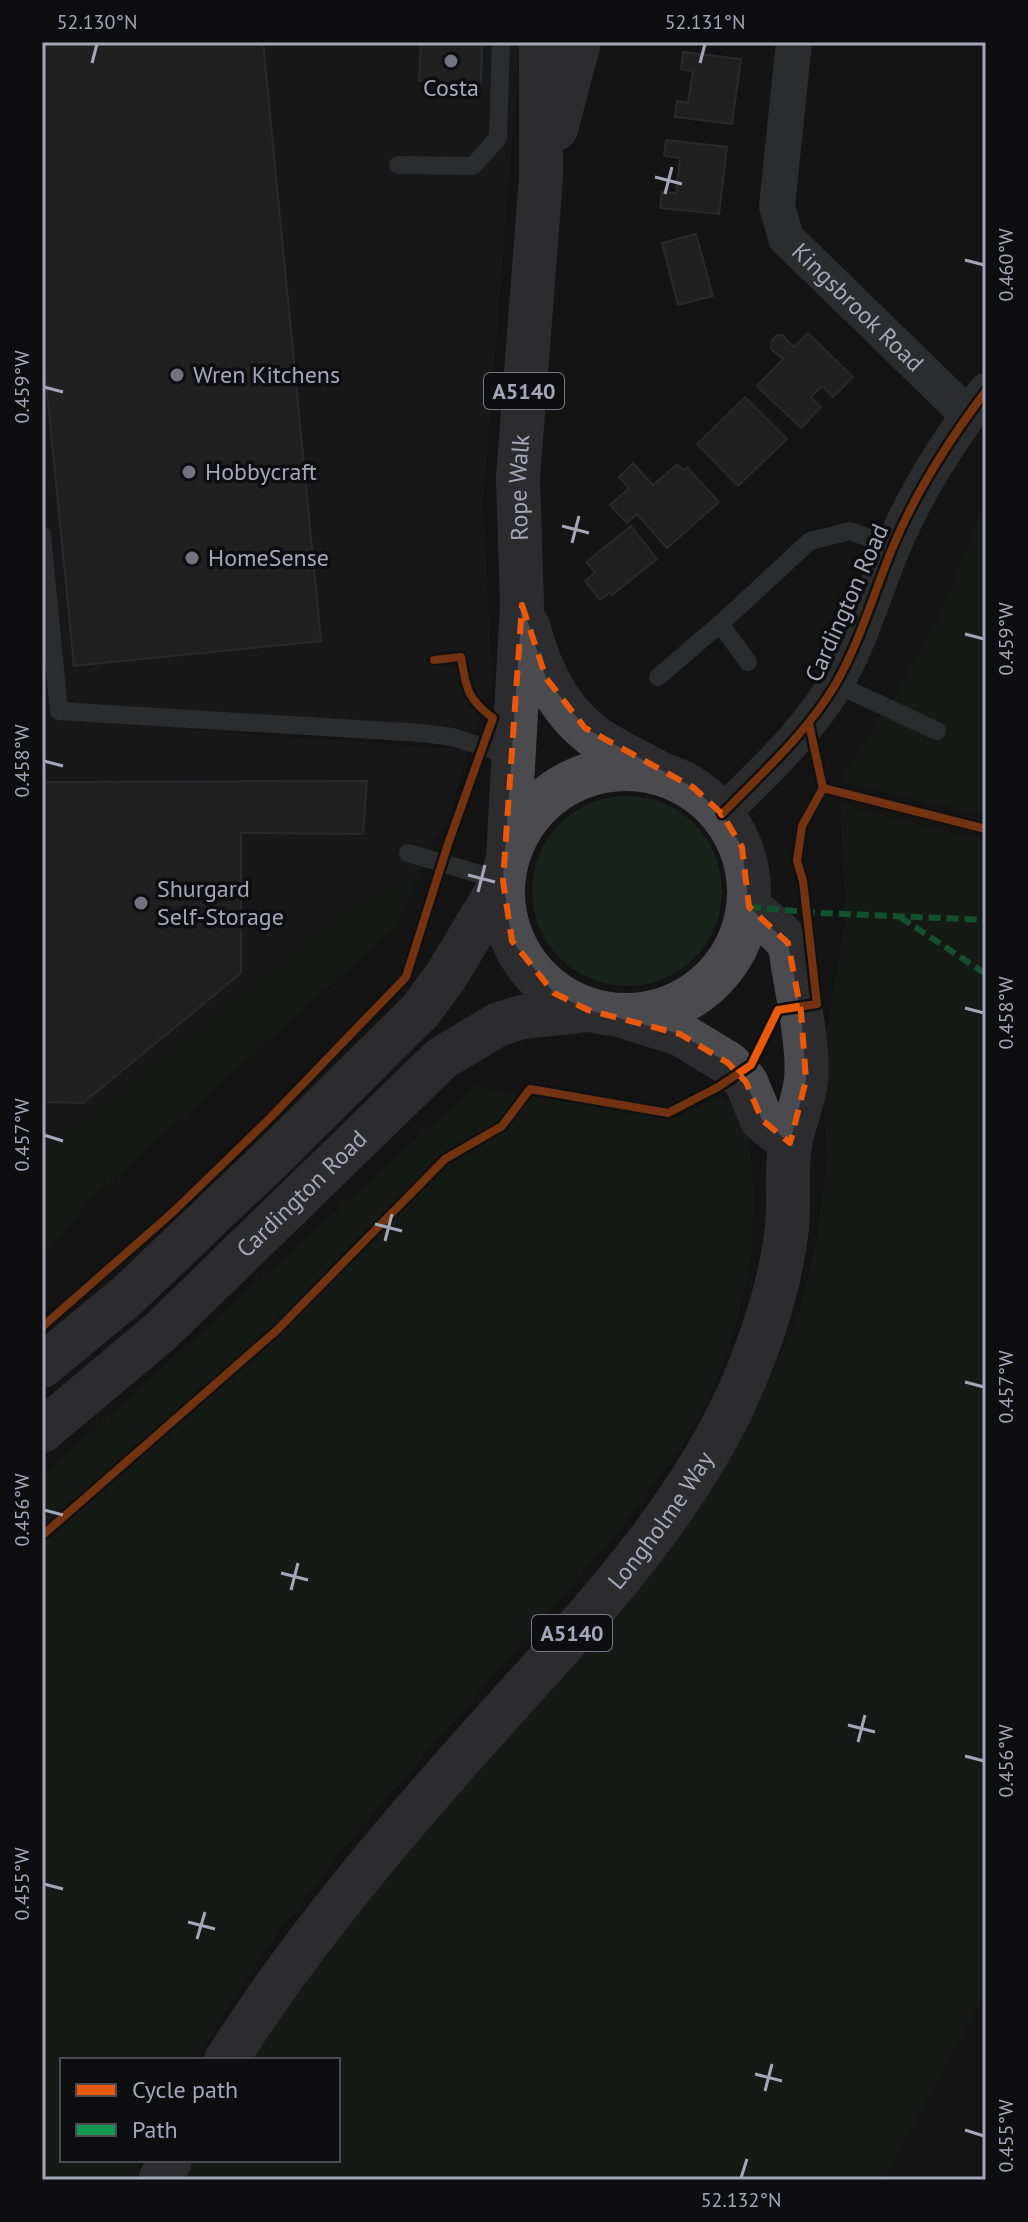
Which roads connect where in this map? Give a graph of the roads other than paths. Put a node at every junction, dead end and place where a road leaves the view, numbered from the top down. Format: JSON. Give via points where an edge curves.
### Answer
{"nodes":[{"id":1,"x":501,"y":42,"type":"edge"},
{"id":2,"x":541,"y":42,"type":"edge"},
{"id":3,"x":579,"y":42,"type":"edge"},
{"id":4,"x":794,"y":42,"type":"edge"},
{"id":5,"x":398,"y":165,"type":"dead end"},
{"id":6,"x":541,"y":177,"type":"junction"},
{"id":7,"x":979,"y":405,"type":"edge"},
{"id":8,"x":42,"y":535,"type":"edge"},
{"id":9,"x":893,"y":547,"type":"junction"},
{"id":10,"x":522,"y":605,"type":"junction"},
{"id":11,"x":720,"y":624,"type":"junction"},
{"id":12,"x":748,"y":662,"type":"dead end"},
{"id":13,"x":658,"y":677,"type":"dead end"},
{"id":14,"x":836,"y":684,"type":"junction"},
{"id":15,"x":937,"y":731,"type":"dead end"},
{"id":16,"x":513,"y":756,"type":"junction"},
{"id":17,"x":660,"y":773,"type":"junction"},
{"id":18,"x":722,"y":814,"type":"junction"},
{"id":19,"x":408,"y":853,"type":"dead end"},
{"id":20,"x":505,"y":869,"type":"junction"},
{"id":21,"x":749,"y":907,"type":"junction"},
{"id":22,"x":605,"y":1013,"type":"junction"},
{"id":23,"x":790,"y":1143,"type":"junction"},
{"id":24,"x":42,"y":1366,"type":"edge"},
{"id":25,"x":42,"y":1431,"type":"edge"},
{"id":26,"x":227,"y":2058,"type":"edge"},
{"id":27,"x":169,"y":2162,"type":"edge"},
{"id":28,"x":160,"y":2180,"type":"edge"}],
"edges":[{"from":1,"to":5,"type":"lane","via":[[498,138],[473,166]]},
{"from":2,"to":6,"type":"main road","name":"Rope Walk","number":"A5140"},
{"from":3,"to":6,"type":"main road","name":"Rope Walk","number":"A5140"},
{"from":4,"to":7,"type":"street","name":"Kingsbrook Road","via":[[777,206],[786,238]]},
{"from":6,"to":10,"type":"main road","name":"Rope Walk","number":"A5140","via":[[518,478]]},
{"from":7,"to":9,"type":"street","name":"Cardington Road","via":[[926,480]]},
{"from":8,"to":16,"type":"lane","via":[[59,711],[422,733]]},
{"from":9,"to":11,"type":"lane","via":[[850,531],[810,541]]},
{"from":9,"to":14,"type":"street","name":"Cardington Road"},
{"from":10,"to":16,"type":"main road","name":"Rope Walk","number":"A5140"},
{"from":10,"to":17,"type":"main road","name":"Rope Walk","number":"A5140","via":[[533,647],[561,702],[603,743]]},
{"from":11,"to":12,"type":"lane"},
{"from":11,"to":13,"type":"lane"},
{"from":14,"to":15,"type":"lane"},
{"from":14,"to":18,"type":"street","name":"Cardington Road","via":[[809,724]]},
{"from":16,"to":20,"type":"main road","name":"Rope Walk","number":"A5140"},
{"from":17,"to":18,"type":"main road","via":[[694,788]]},
{"from":17,"to":20,"type":"main road","via":[[622,769],[585,776],[551,794],[524,822]]},
{"from":18,"to":21,"type":"main road","via":[[742,847]]},
{"from":19,"to":20,"type":"lane"},
{"from":20,"to":22,"type":"main road","via":[[504,914],[512,941],[531,971],[554,993]]},
{"from":20,"to":24,"type":"main road","name":"Cardington Road","via":[[446,976],[421,1010],[128,1295]]},
{"from":21,"to":22,"type":"main road","via":[[735,952],[717,977],[690,999],[657,1012]]},
{"from":21,"to":23,"type":"main road","name":"Longholme Way","number":"A5140","via":[[788,943],[801,1012],[806,1080]]},
{"from":22,"to":23,"type":"main road","via":[[680,1034],[728,1063],[746,1082],[762,1120]]},
{"from":22,"to":25,"type":"main road","name":"Cardington Road","via":[[522,1017],[473,1037],[442,1058],[160,1332]]},
{"from":23,"to":26,"type":"main road","name":"Longholme Way","number":"A5140","via":[[787,1227],[773,1300],[740,1390],[696,1471],[589,1614],[349,1889]]},
{"from":27,"to":28,"type":"main road"}]}
